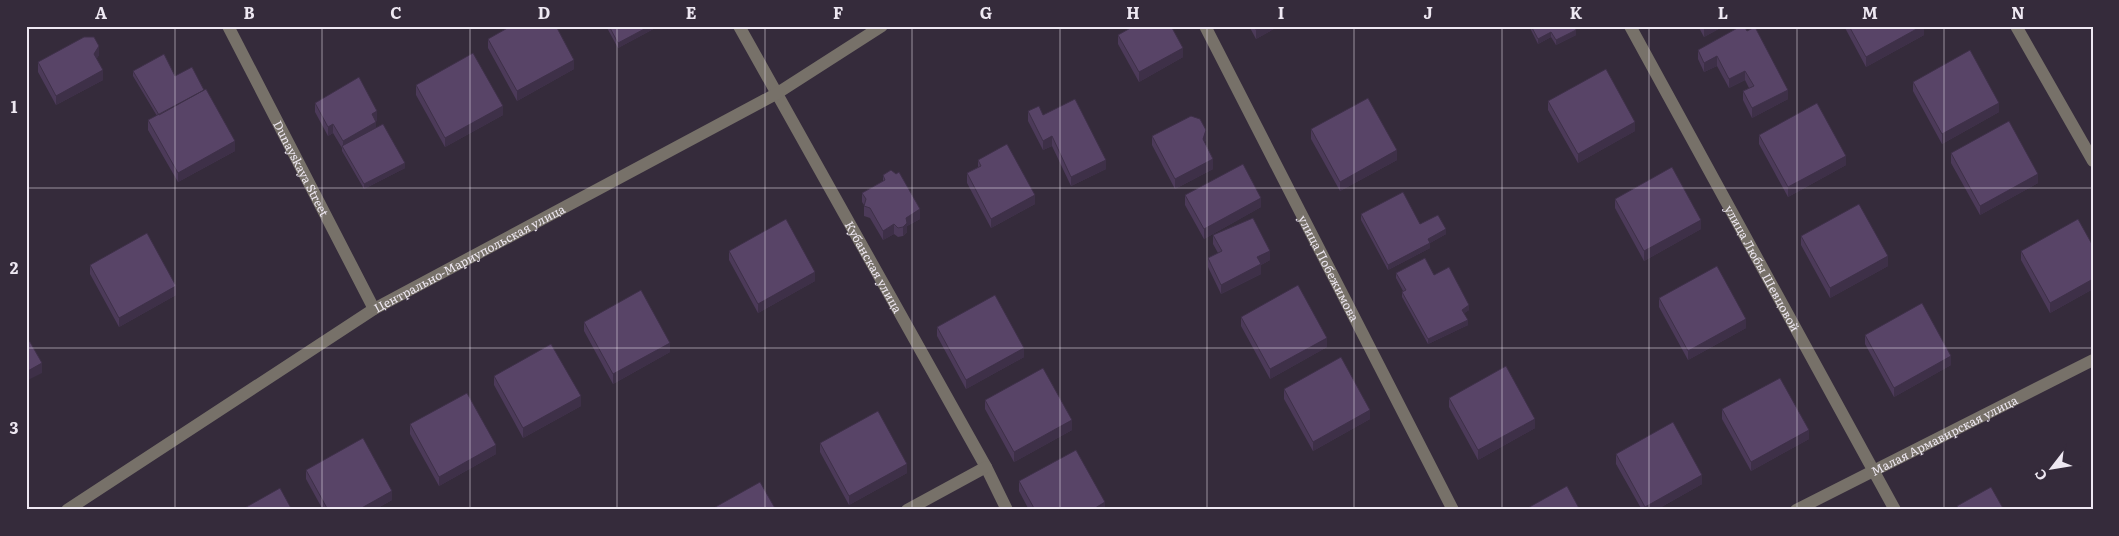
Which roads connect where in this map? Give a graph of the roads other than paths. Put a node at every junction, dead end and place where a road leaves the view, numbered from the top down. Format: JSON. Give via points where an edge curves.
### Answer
{"nodes":[{"id":1,"x":228,"y":26,"type":"edge"},
{"id":2,"x":739,"y":26,"type":"edge"},
{"id":3,"x":882,"y":26,"type":"edge"},
{"id":4,"x":1205,"y":26,"type":"edge"},
{"id":5,"x":1630,"y":26,"type":"edge"},
{"id":6,"x":2016,"y":26,"type":"edge"},
{"id":7,"x":776,"y":94,"type":"junction"},
{"id":8,"x":2093,"y":161,"type":"edge"},
{"id":9,"x":374,"y":309,"type":"junction"},
{"id":10,"x":2093,"y":360,"type":"edge"},
{"id":11,"x":986,"y":467,"type":"junction"},
{"id":12,"x":1874,"y":469,"type":"junction"},
{"id":13,"x":67,"y":510,"type":"edge"},
{"id":14,"x":906,"y":510,"type":"edge"},
{"id":15,"x":1007,"y":510,"type":"edge"},
{"id":16,"x":1454,"y":510,"type":"edge"},
{"id":17,"x":1796,"y":510,"type":"edge"},
{"id":18,"x":1895,"y":510,"type":"edge"}],
"edges":[{"from":1,"to":9,"type":"street","name":"Dunayskaya Street"},
{"from":2,"to":7,"type":"street","name":"Кубанская улица"},
{"from":3,"to":7,"type":"street","name":"Центрально-Мариупольская улица"},
{"from":4,"to":16,"type":"street","name":"улица Побежимова"},
{"from":5,"to":12,"type":"street","name":"улица Любы Шевцовой"},
{"from":6,"to":8,"type":"street"},
{"from":7,"to":9,"type":"street","name":"Центрально-Мариупольская улица"},
{"from":7,"to":11,"type":"street","name":"Кубанская улица"},
{"from":9,"to":13,"type":"street","name":"Центрально-Мариупольская улица"},
{"from":10,"to":12,"type":"street","name":"Малая Армавирская улица"},
{"from":11,"to":14,"type":"street"},
{"from":11,"to":15,"type":"street","name":"Кубанская улица"},
{"from":12,"to":17,"type":"street","name":"Малая Армавирская улица"},
{"from":12,"to":18,"type":"street","name":"улица Любы Шевцовой"}]}
